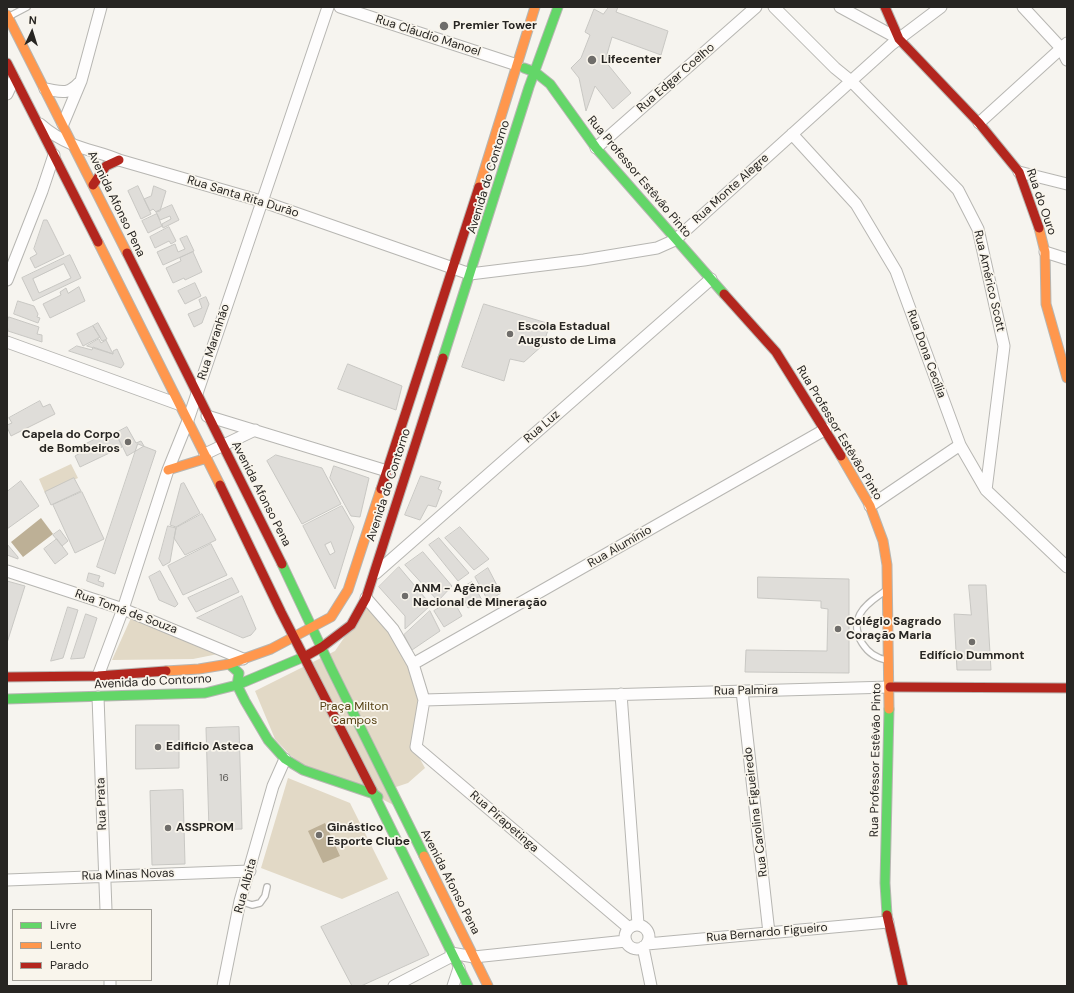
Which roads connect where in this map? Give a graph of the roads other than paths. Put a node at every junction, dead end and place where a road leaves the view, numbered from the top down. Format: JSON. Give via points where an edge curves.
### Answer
{"nodes":[{"id":1,"x":27,"y":7,"type":"edge"},
{"id":2,"x":101,"y":7,"type":"edge"},
{"id":3,"x":328,"y":7,"type":"edge"},
{"id":4,"x":340,"y":7,"type":"edge"},
{"id":5,"x":535,"y":7,"type":"edge"},
{"id":6,"x":558,"y":7,"type":"edge"},
{"id":7,"x":756,"y":7,"type":"edge"},
{"id":8,"x":774,"y":7,"type":"edge"},
{"id":9,"x":840,"y":7,"type":"edge"},
{"id":10,"x":886,"y":7,"type":"edge"},
{"id":11,"x":942,"y":7,"type":"edge"},
{"id":12,"x":1023,"y":7,"type":"edge"},
{"id":13,"x":8,"y":16,"type":"edge"},
{"id":14,"x":899,"y":39,"type":"junction"},
{"id":15,"x":1065,"y":47,"type":"edge"},
{"id":16,"x":1067,"y":60,"type":"edge"},
{"id":17,"x":7,"y":63,"type":"edge"},
{"id":18,"x":517,"y":65,"type":"junction"},
{"id":19,"x":535,"y":72,"type":"junction"},
{"id":20,"x":14,"y":79,"type":"junction"},
{"id":21,"x":81,"y":81,"type":"junction"},
{"id":22,"x":851,"y":81,"type":"junction"},
{"id":23,"x":45,"y":89,"type":"junction"},
{"id":24,"x":7,"y":94,"type":"edge"},
{"id":25,"x":36,"y":121,"type":"junction"},
{"id":26,"x":979,"y":123,"type":"junction"},
{"id":27,"x":63,"y":124,"type":"junction"},
{"id":28,"x":792,"y":134,"type":"junction"},
{"id":29,"x":74,"y":145,"type":"junction"},
{"id":30,"x":596,"y":148,"type":"junction"},
{"id":31,"x":54,"y":155,"type":"junction"},
{"id":32,"x":119,"y":160,"type":"junction"},
{"id":33,"x":1019,"y":172,"type":"junction"},
{"id":34,"x":1067,"y":184,"type":"edge"},
{"id":35,"x":93,"y":185,"type":"junction"},
{"id":36,"x":261,"y":201,"type":"junction"},
{"id":37,"x":675,"y":240,"type":"junction"},
{"id":38,"x":1045,"y":252,"type":"junction"},
{"id":39,"x":1067,"y":259,"type":"edge"},
{"id":40,"x":453,"y":266,"type":"junction"},
{"id":41,"x":470,"y":274,"type":"junction"},
{"id":42,"x":711,"y":279,"type":"junction"},
{"id":43,"x":7,"y":280,"type":"edge"},
{"id":44,"x":7,"y":342,"type":"edge"},
{"id":45,"x":1067,"y":378,"type":"edge"},
{"id":46,"x":197,"y":395,"type":"junction"},
{"id":47,"x":178,"y":404,"type":"junction"},
{"id":48,"x":207,"y":416,"type":"junction"},
{"id":49,"x":187,"y":423,"type":"junction"},
{"id":50,"x":826,"y":429,"type":"junction"},
{"id":51,"x":255,"y":430,"type":"junction"},
{"id":52,"x":223,"y":445,"type":"junction"},
{"id":53,"x":960,"y":445,"type":"junction"},
{"id":54,"x":206,"y":456,"type":"junction"},
{"id":55,"x":168,"y":470,"type":"junction"},
{"id":56,"x":387,"y":471,"type":"junction"},
{"id":57,"x":986,"y":490,"type":"junction"},
{"id":58,"x":870,"y":506,"type":"junction"},
{"id":59,"x":1067,"y":567,"type":"edge"},
{"id":60,"x":7,"y":571,"type":"edge"},
{"id":61,"x":374,"y":575,"type":"junction"},
{"id":62,"x":887,"y":589,"type":"junction"},
{"id":63,"x":366,"y":598,"type":"junction"},
{"id":64,"x":123,"y":609,"type":"junction"},
{"id":65,"x":313,"y":627,"type":"junction"},
{"id":66,"x":294,"y":638,"type":"junction"},
{"id":67,"x":322,"y":647,"type":"junction"},
{"id":68,"x":305,"y":657,"type":"junction"},
{"id":69,"x":243,"y":658,"type":"junction"},
{"id":70,"x":888,"y":660,"type":"junction"},
{"id":71,"x":229,"y":664,"type":"junction"},
{"id":72,"x":413,"y":664,"type":"junction"},
{"id":73,"x":98,"y":676,"type":"junction"},
{"id":74,"x":7,"y":677,"type":"edge"},
{"id":75,"x":237,"y":685,"type":"junction"},
{"id":76,"x":890,"y":687,"type":"junction"},
{"id":77,"x":1067,"y":688,"type":"edge"},
{"id":78,"x":742,"y":691,"type":"junction"},
{"id":79,"x":621,"y":694,"type":"junction"},
{"id":80,"x":98,"y":697,"type":"junction"},
{"id":81,"x":7,"y":699,"type":"edge"},
{"id":82,"x":424,"y":700,"type":"junction"},
{"id":83,"x":285,"y":759,"type":"junction"},
{"id":84,"x":374,"y":794,"type":"junction"},
{"id":85,"x":404,"y":816,"type":"junction"},
{"id":86,"x":250,"y":870,"type":"junction"},
{"id":87,"x":104,"y":875,"type":"junction"},
{"id":88,"x":7,"y":880,"type":"edge"},
{"id":89,"x":267,"y":887,"type":"dead end"},
{"id":90,"x":240,"y":901,"type":"junction"},
{"id":91,"x":106,"y":909,"type":"edge"},
{"id":92,"x":888,"y":922,"type":"junction"},
{"id":93,"x":633,"y":926,"type":"junction"},
{"id":94,"x":770,"y":933,"type":"junction"},
{"id":95,"x":626,"y":941,"type":"junction"},
{"id":96,"x":645,"y":946,"type":"junction"},
{"id":97,"x":452,"y":955,"type":"junction"},
{"id":98,"x":474,"y":957,"type":"junction"},
{"id":99,"x":459,"y":968,"type":"junction"},
{"id":100,"x":223,"y":986,"type":"edge"},
{"id":101,"x":394,"y":986,"type":"edge"},
{"id":102,"x":453,"y":986,"type":"edge"},
{"id":103,"x":468,"y":986,"type":"edge"},
{"id":104,"x":488,"y":986,"type":"edge"},
{"id":105,"x":651,"y":986,"type":"edge"},
{"id":106,"x":903,"y":986,"type":"edge"}],
"edges":[{"from":1,"to":13,"type":"lane"},
{"from":2,"to":21,"type":"street"},
{"from":3,"to":36,"type":"street","name":"Rua Maranhão"},
{"from":4,"to":18,"type":"street","name":"Rua Cláudio Manoel"},
{"from":5,"to":18,"type":"main road","name":"Avenida do Contorno"},
{"from":6,"to":19,"type":"main road","name":"Avenida do Contorno"},
{"from":7,"to":30,"type":"street","name":"Rua Edgar Coelho"},
{"from":8,"to":22,"type":"street","name":"Rua Américo Scott"},
{"from":9,"to":14,"type":"street"},
{"from":10,"to":14,"type":"main road","name":"Rua do Ouro"},
{"from":11,"to":14,"type":"street","name":"Rua Monte Alegre"},
{"from":12,"to":15,"type":"street"},
{"from":13,"to":23,"type":"main road","name":"Avenida Afonso Pena"},
{"from":14,"to":22,"type":"street","name":"Rua Monte Alegre"},
{"from":14,"to":26,"type":"main road","name":"Rua do Ouro"},
{"from":15,"to":16,"type":"street"},
{"from":15,"to":26,"type":"street"},
{"from":17,"to":20,"type":"main road"},
{"from":18,"to":19,"type":"main road","name":"Rua Professor Estêvão Pinto"},
{"from":18,"to":40,"type":"main road","name":"Avenida do Contorno"},
{"from":19,"to":30,"type":"main road","name":"Rua Professor Estêvão Pinto","via":[[550,84]]},
{"from":19,"to":41,"type":"main road","name":"Avenida do Contorno"},
{"from":20,"to":24,"type":"street"},
{"from":20,"to":25,"type":"main road"},
{"from":21,"to":23,"type":"street","via":[[72,90],[64,92]]},
{"from":21,"to":27,"type":"street"},
{"from":22,"to":28,"type":"street","name":"Rua Monte Alegre"},
{"from":22,"to":57,"type":"street","name":"Rua Américo Scott","via":[[958,190],[978,229],[1004,346]]},
{"from":23,"to":27,"type":"main road","name":"Avenida Afonso Pena"},
{"from":25,"to":29,"type":"street","name":"Rua Santa Rita Durão","via":[[54,135]]},
{"from":25,"to":31,"type":"main road"},
{"from":26,"to":33,"type":"main road","name":"Rua do Ouro"},
{"from":27,"to":29,"type":"main road","name":"Avenida Afonso Pena"},
{"from":28,"to":37,"type":"street","name":"Rua Monte Alegre"},
{"from":28,"to":53,"type":"street","name":"Rua Dona Cecília","via":[[856,204],[896,271]]},
{"from":29,"to":32,"type":"street","name":"Rua Santa Rita Durão"},
{"from":29,"to":35,"type":"main road","name":"Avenida Afonso Pena"},
{"from":30,"to":37,"type":"main road","name":"Rua Professor Estêvão Pinto"},
{"from":31,"to":43,"type":"street"},
{"from":31,"to":47,"type":"main road"},
{"from":32,"to":35,"type":"main road","via":[[109,162]]},
{"from":32,"to":36,"type":"street","name":"Rua Santa Rita Durão"},
{"from":33,"to":34,"type":"street"},
{"from":33,"to":38,"type":"main road","name":"Rua do Ouro"},
{"from":35,"to":46,"type":"main road","name":"Avenida Afonso Pena"},
{"from":36,"to":40,"type":"street","name":"Rua Santa Rita Durão"},
{"from":36,"to":46,"type":"street","name":"Rua Maranhão"},
{"from":37,"to":41,"type":"street","name":"Rua Monte Alegre","via":[[657,248]]},
{"from":37,"to":42,"type":"main road","name":"Rua Professor Estêvão Pinto"},
{"from":38,"to":39,"type":"street"},
{"from":38,"to":45,"type":"main road","name":"Rua do Ouro","via":[[1046,304]]},
{"from":40,"to":41,"type":"street"},
{"from":40,"to":56,"type":"main road","name":"Avenida do Contorno"},
{"from":41,"to":61,"type":"main road","name":"Avenida do Contorno"},
{"from":42,"to":50,"type":"main road","name":"Rua Professor Estêvão Pinto","via":[[776,352]]},
{"from":42,"to":61,"type":"street","name":"Rua Luz"},
{"from":44,"to":47,"type":"street"},
{"from":46,"to":48,"type":"main road","name":"Avenida Afonso Pena"},
{"from":46,"to":49,"type":"street","name":"Rua Maranhão"},
{"from":47,"to":49,"type":"main road"},
{"from":48,"to":51,"type":"street"},
{"from":48,"to":52,"type":"main road","name":"Avenida Afonso Pena"},
{"from":49,"to":54,"type":"main road"},
{"from":49,"to":55,"type":"street","name":"Rua Maranhão"},
{"from":50,"to":58,"type":"main road","name":"Rua Professor Estêvão Pinto"},
{"from":50,"to":72,"type":"street","name":"Rua Alumínio"},
{"from":51,"to":52,"type":"street"},
{"from":51,"to":56,"type":"street"},
{"from":52,"to":54,"type":"street"},
{"from":52,"to":65,"type":"main road","name":"Avenida Afonso Pena"},
{"from":53,"to":57,"type":"street","name":"Rua Dona Cecília"},
{"from":53,"to":58,"type":"street"},
{"from":54,"to":55,"type":"main road"},
{"from":54,"to":66,"type":"main road"},
{"from":55,"to":64,"type":"street","name":"Rua Maranhão"},
{"from":56,"to":65,"type":"main road","name":"Avenida do Contorno","via":[[348,590],[331,617]]},
{"from":57,"to":59,"type":"street","name":"Rua Dona Cecília"},
{"from":58,"to":62,"type":"main road","name":"Rua Professor Estêvão Pinto","via":[[883,541]]},
{"from":60,"to":64,"type":"street","name":"Rua Tomé de Souza"},
{"from":61,"to":63,"type":"main road","name":"Avenida do Contorno"},
{"from":62,"to":70,"type":"main road","name":"Rua Professor Estêvão Pinto"},
{"from":62,"to":70,"type":"lane","via":[[870,602],[860,614],[857,627],[859,639],[866,649],[878,658]]},
{"from":63,"to":67,"type":"main road","name":"Avenida do Contorno","via":[[351,625]]},
{"from":63,"to":72,"type":"street","via":[[393,629]]},
{"from":64,"to":69,"type":"street","name":"Rua Tomé de Souza"},
{"from":64,"to":73,"type":"street","name":"Rua Maranhão"},
{"from":65,"to":66,"type":"main road","name":"Avenida do Contorno"},
{"from":65,"to":67,"type":"main road","name":"Avenida Afonso Pena"},
{"from":66,"to":68,"type":"main road"},
{"from":66,"to":69,"type":"main road","name":"Avenida do Contorno"},
{"from":67,"to":68,"type":"main road","name":"Avenida do Contorno"},
{"from":67,"to":85,"type":"main road","name":"Avenida Afonso Pena"},
{"from":68,"to":75,"type":"main road","name":"Avenida do Contorno"},
{"from":68,"to":84,"type":"main road"},
{"from":69,"to":71,"type":"main road","name":"Avenida do Contorno"},
{"from":70,"to":76,"type":"main road","name":"Rua Professor Estêvão Pinto"},
{"from":71,"to":73,"type":"main road","name":"Avenida do Contorno","via":[[198,669]]},
{"from":71,"to":75,"type":"main road","via":[[239,673]]},
{"from":72,"to":82,"type":"street"},
{"from":73,"to":74,"type":"main road","name":"Avenida do Contorno"},
{"from":75,"to":80,"type":"main road","name":"Avenida do Contorno","via":[[205,693]]},
{"from":75,"to":83,"type":"main road","via":[[268,740]]},
{"from":76,"to":77,"type":"main road","name":"Rua Palmira"},
{"from":76,"to":78,"type":"street","name":"Rua Palmira"},
{"from":76,"to":92,"type":"main road","name":"Rua Professor Estêvão Pinto","via":[[885,883]]},
{"from":78,"to":79,"type":"street","name":"Rua Palmira"},
{"from":78,"to":94,"type":"street","name":"Rua Carolina Figueiredo"},
{"from":79,"to":82,"type":"street","name":"Rua Palmira"},
{"from":79,"to":93,"type":"street"},
{"from":80,"to":81,"type":"main road","name":"Avenida do Contorno"},
{"from":80,"to":87,"type":"street","name":"Rua Prata"},
{"from":82,"to":93,"type":"street","name":"Rua Pirapetinga","via":[[416,747]]},
{"from":83,"to":84,"type":"main road","via":[[303,770]]},
{"from":83,"to":86,"type":"street","name":"Rua Albita","via":[[273,786]]},
{"from":84,"to":85,"type":"main road"},
{"from":84,"to":97,"type":"main road"},
{"from":85,"to":98,"type":"main road","name":"Avenida Afonso Pena"},
{"from":86,"to":87,"type":"street","name":"Rua Minas Novas"},
{"from":86,"to":90,"type":"street","name":"Rua Albita"},
{"from":87,"to":88,"type":"street","name":"Rua Minas Novas"},
{"from":87,"to":91,"type":"street","name":"Rua Prata"},
{"from":89,"to":90,"type":"lane","via":[[260,903],[252,905]]},
{"from":90,"to":100,"type":"street","name":"Rua Albita"},
{"from":92,"to":94,"type":"street","name":"Rua Bernardo Figueiro"},
{"from":92,"to":106,"type":"main road","name":"Rua Professor Estêvão Pinto"},
{"from":93,"to":95,"type":"street","via":[[626,934]]},
{"from":93,"to":96,"type":"street","via":[[648,930],[650,938]]},
{"from":94,"to":96,"type":"street","name":"Rua Bernardo Figueiro"},
{"from":95,"to":96,"type":"street","via":[[633,948]]},
{"from":95,"to":98,"type":"street"},
{"from":96,"to":105,"type":"street"},
{"from":97,"to":98,"type":"street"},
{"from":97,"to":99,"type":"main road"},
{"from":97,"to":101,"type":"street"},
{"from":98,"to":104,"type":"main road","name":"Avenida Afonso Pena"},
{"from":99,"to":102,"type":"street"},
{"from":99,"to":103,"type":"main road"}]}
